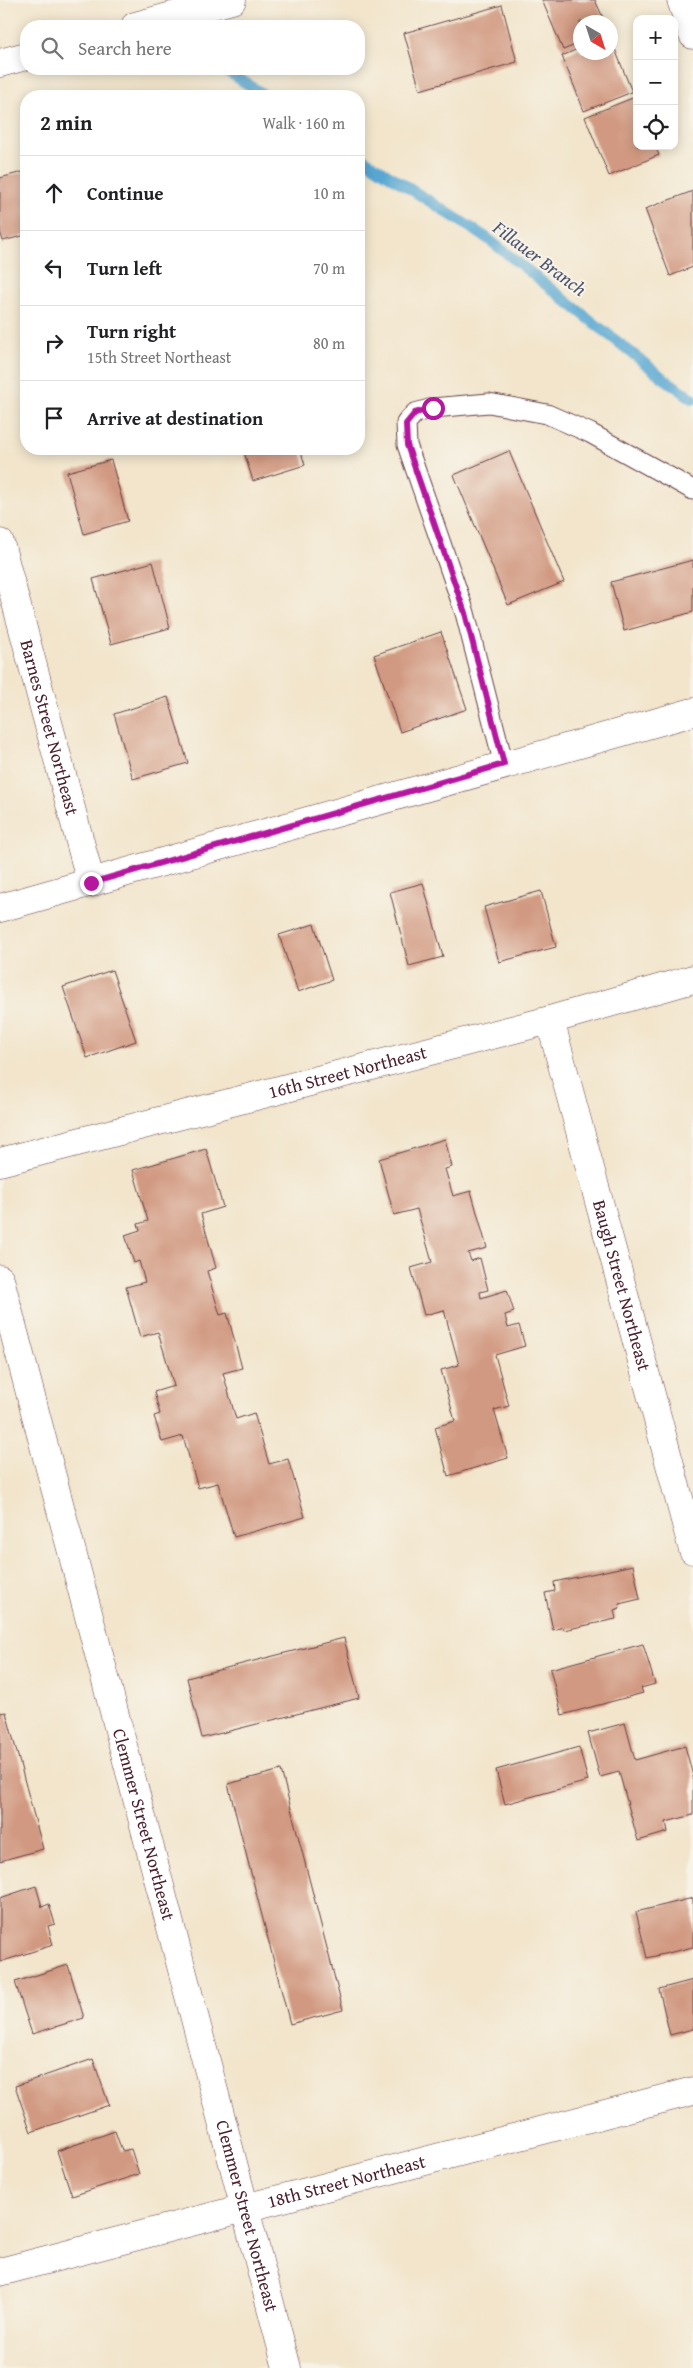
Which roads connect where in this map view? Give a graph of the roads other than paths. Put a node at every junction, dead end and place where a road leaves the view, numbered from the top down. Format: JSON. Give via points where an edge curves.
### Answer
{"nodes":[{"id":1,"x":232,"y":0,"type":"edge"},
{"id":2,"x":681,"y":0,"type":"edge"},
{"id":3,"x":157,"y":20,"type":"edge"},
{"id":4,"x":693,"y":35,"type":"edge"},
{"id":5,"x":20,"y":58,"type":"edge"},
{"id":6,"x":0,"y":63,"type":"edge"},
{"id":7,"x":693,"y":490,"type":"edge"},
{"id":8,"x":0,"y":543,"type":"edge"},
{"id":9,"x":693,"y":712,"type":"edge"},
{"id":10,"x":504,"y":764,"type":"junction"},
{"id":11,"x":91,"y":883,"type":"junction"},
{"id":12,"x":0,"y":908,"type":"edge"},
{"id":13,"x":693,"y":979,"type":"edge"},
{"id":14,"x":550,"y":1020,"type":"junction"},
{"id":15,"x":0,"y":1162,"type":"edge"},
{"id":16,"x":0,"y":1279,"type":"edge"},
{"id":17,"x":685,"y":1488,"type":"edge"},
{"id":18,"x":693,"y":1550,"type":"edge"},
{"id":19,"x":693,"y":2091,"type":"edge"},
{"id":20,"x":243,"y":2208,"type":"junction"},
{"id":21,"x":0,"y":2272,"type":"edge"},
{"id":22,"x":287,"y":2368,"type":"edge"}],
"edges":[{"from":1,"to":3,"type":"street"},
{"from":2,"to":4,"type":"street"},
{"from":5,"to":6,"type":"street"},
{"from":7,"to":10,"type":"lane","via":[[590,433],[547,414],[489,403],[433,408],[415,413],[406,424],[407,445],[465,613]]},
{"from":8,"to":11,"type":"street","name":"Barnes Street Northeast"},
{"from":9,"to":10,"type":"street"},
{"from":10,"to":11,"type":"street"},
{"from":11,"to":12,"type":"street"},
{"from":13,"to":14,"type":"street","name":"16th Street Northeast"},
{"from":14,"to":15,"type":"street","name":"16th Street Northeast"},
{"from":14,"to":17,"type":"street","name":"Baugh Street Northeast"},
{"from":16,"to":20,"type":"street","name":"Clemmer Street Northeast"},
{"from":17,"to":18,"type":"street","name":"Baugh Street Northeast"},
{"from":19,"to":20,"type":"street","name":"18th Street Northeast"},
{"from":20,"to":21,"type":"street","name":"18th Street Northeast"},
{"from":20,"to":22,"type":"street","name":"Clemmer Street Northeast"}]}
